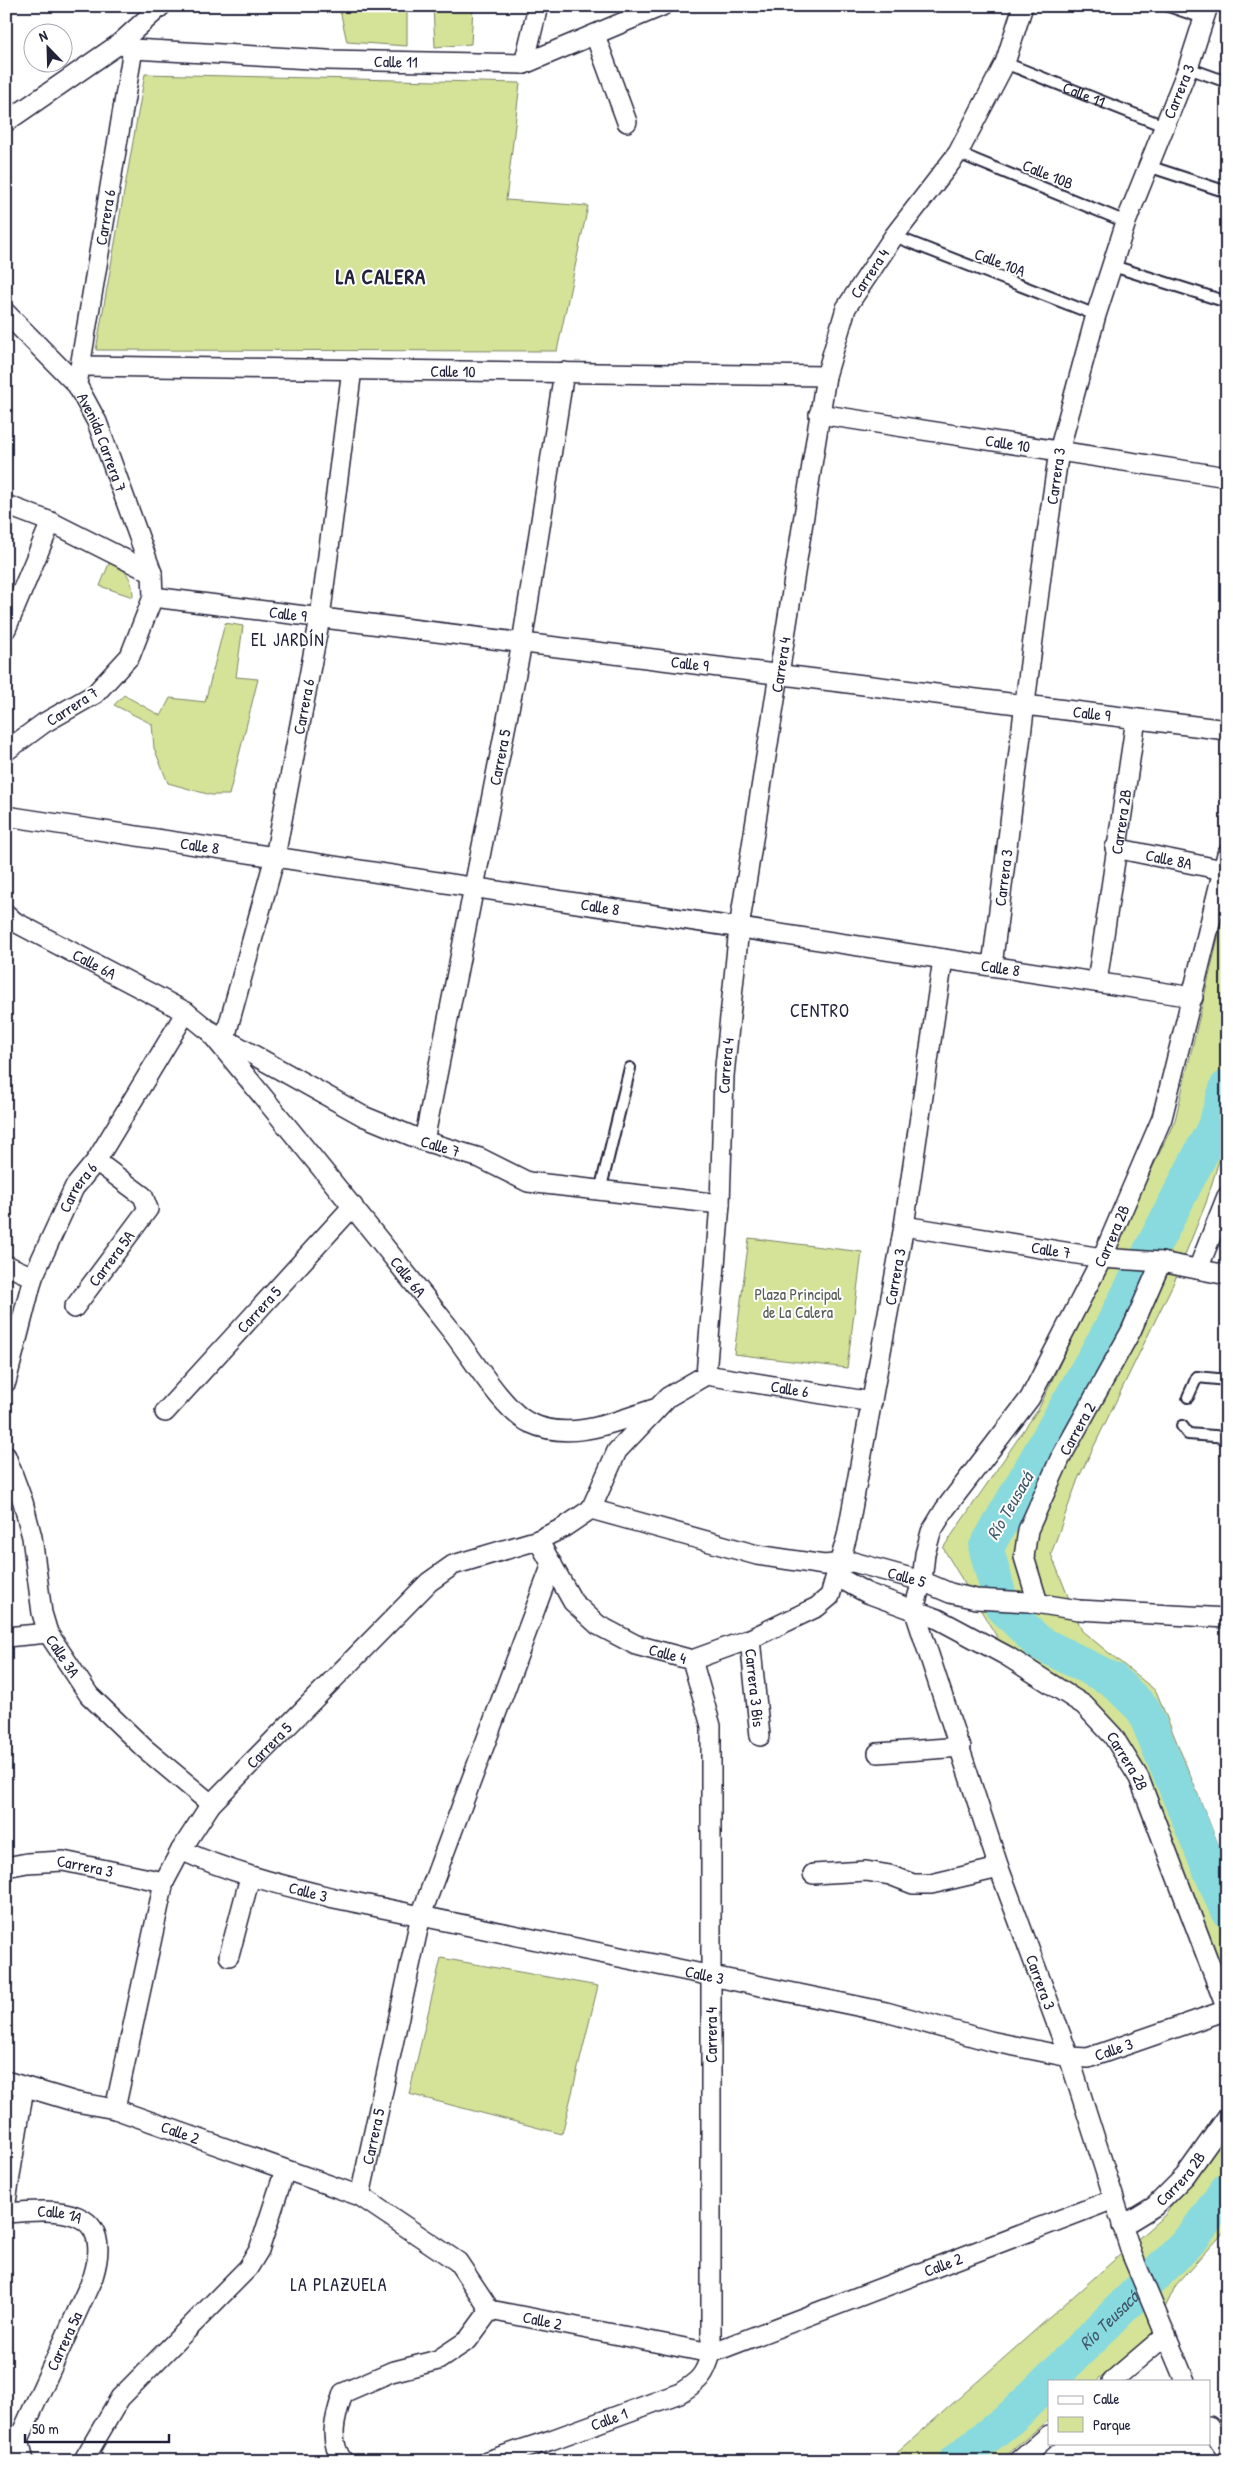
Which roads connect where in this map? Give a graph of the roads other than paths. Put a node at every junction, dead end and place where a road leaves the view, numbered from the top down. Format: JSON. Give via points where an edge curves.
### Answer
{"nodes":[{"id":1,"x":161,"y":6,"type":"edge"},
{"id":2,"x":538,"y":6,"type":"edge"},
{"id":3,"x":1023,"y":6,"type":"edge"},
{"id":4,"x":1168,"y":6,"type":"edge"},
{"id":5,"x":659,"y":7,"type":"edge"},
{"id":6,"x":1206,"y":12,"type":"edge"},
{"id":7,"x":595,"y":35,"type":"junction"},
{"id":8,"x":126,"y":46,"type":"junction"},
{"id":9,"x":524,"y":64,"type":"junction"},
{"id":10,"x":1005,"y":64,"type":"junction"},
{"id":11,"x":1188,"y":68,"type":"junction"},
{"id":12,"x":1227,"y":82,"type":"edge"},
{"id":13,"x":6,"y":122,"type":"edge"},
{"id":14,"x":627,"y":122,"type":"dead end"},
{"id":15,"x":1164,"y":126,"type":"junction"},
{"id":16,"x":958,"y":153,"type":"junction"},
{"id":17,"x":1148,"y":166,"type":"junction"},
{"id":18,"x":1227,"y":192,"type":"edge"},
{"id":19,"x":1126,"y":222,"type":"junction"},
{"id":20,"x":894,"y":236,"type":"junction"},
{"id":21,"x":1113,"y":266,"type":"junction"},
{"id":22,"x":1227,"y":302,"type":"edge"},
{"id":23,"x":6,"y":313,"type":"edge"},
{"id":24,"x":1096,"y":315,"type":"junction"},
{"id":25,"x":82,"y":366,"type":"junction"},
{"id":26,"x":352,"y":369,"type":"junction"},
{"id":27,"x":564,"y":372,"type":"junction"},
{"id":28,"x":826,"y":376,"type":"junction"},
{"id":29,"x":77,"y":385,"type":"junction"},
{"id":30,"x":819,"y":414,"type":"junction"},
{"id":31,"x":1059,"y":450,"type":"junction"},
{"id":32,"x":1227,"y":477,"type":"edge"},
{"id":33,"x":6,"y":505,"type":"edge"},
{"id":34,"x":51,"y":522,"type":"junction"},
{"id":35,"x":152,"y":573,"type":"junction"},
{"id":36,"x":153,"y":598,"type":"junction"},
{"id":37,"x":320,"y":618,"type":"junction"},
{"id":38,"x":6,"y":628,"type":"edge"},
{"id":39,"x":522,"y":643,"type":"junction"},
{"id":40,"x":778,"y":675,"type":"junction"},
{"id":41,"x":1026,"y":705,"type":"junction"},
{"id":42,"x":1136,"y":719,"type":"junction"},
{"id":43,"x":1227,"y":730,"type":"edge"},
{"id":44,"x":7,"y":748,"type":"edge"},
{"id":45,"x":6,"y":816,"type":"edge"},
{"id":46,"x":1115,"y":848,"type":"junction"},
{"id":47,"x":274,"y":857,"type":"junction"},
{"id":48,"x":1225,"y":862,"type":"edge"},
{"id":49,"x":475,"y":888,"type":"junction"},
{"id":50,"x":6,"y":914,"type":"edge"},
{"id":51,"x":739,"y":928,"type":"junction"},
{"id":52,"x":943,"y":959,"type":"junction"},
{"id":53,"x":992,"y":966,"type":"junction"},
{"id":54,"x":1097,"y":982,"type":"junction"},
{"id":55,"x":1193,"y":997,"type":"junction"},
{"id":56,"x":186,"y":1012,"type":"junction"},
{"id":57,"x":208,"y":1029,"type":"junction"},
{"id":58,"x":225,"y":1038,"type":"junction"},
{"id":59,"x":630,"y":1068,"type":"dead end"},
{"id":60,"x":424,"y":1141,"type":"junction"},
{"id":61,"x":96,"y":1161,"type":"junction"},
{"id":62,"x":600,"y":1191,"type":"junction"},
{"id":63,"x":1227,"y":1196,"type":"edge"},
{"id":64,"x":720,"y":1204,"type":"junction"},
{"id":65,"x":353,"y":1206,"type":"junction"},
{"id":66,"x":904,"y":1226,"type":"junction"},
{"id":67,"x":1102,"y":1258,"type":"junction"},
{"id":68,"x":1160,"y":1262,"type":"junction"},
{"id":69,"x":6,"y":1265,"type":"edge"},
{"id":70,"x":1198,"y":1269,"type":"junction"},
{"id":71,"x":1227,"y":1275,"type":"edge"},
{"id":72,"x":33,"y":1277,"type":"junction"},
{"id":73,"x":74,"y":1308,"type":"dead end"},
{"id":74,"x":706,"y":1376,"type":"junction"},
{"id":75,"x":1227,"y":1380,"type":"edge"},
{"id":76,"x":6,"y":1382,"type":"edge"},
{"id":77,"x":1188,"y":1397,"type":"dead end"},
{"id":78,"x":872,"y":1402,"type":"junction"},
{"id":79,"x":654,"y":1409,"type":"junction"},
{"id":80,"x":165,"y":1412,"type":"dead end"},
{"id":81,"x":1182,"y":1426,"type":"dead end"},
{"id":82,"x":1227,"y":1437,"type":"edge"},
{"id":83,"x":6,"y":1456,"type":"edge"},
{"id":84,"x":590,"y":1509,"type":"junction"},
{"id":85,"x":538,"y":1540,"type":"junction"},
{"id":86,"x":552,"y":1564,"type":"junction"},
{"id":87,"x":837,"y":1570,"type":"junction"},
{"id":88,"x":922,"y":1581,"type":"junction"},
{"id":89,"x":1034,"y":1602,"type":"junction"},
{"id":90,"x":914,"y":1609,"type":"junction"},
{"id":91,"x":1227,"y":1618,"type":"edge"},
{"id":92,"x":48,"y":1633,"type":"junction"},
{"id":93,"x":6,"y":1637,"type":"edge"},
{"id":94,"x":750,"y":1639,"type":"junction"},
{"id":95,"x":692,"y":1660,"type":"junction"},
{"id":96,"x":760,"y":1736,"type":"dead end"},
{"id":97,"x":961,"y":1747,"type":"junction"},
{"id":98,"x":878,"y":1753,"type":"dead end"},
{"id":99,"x":211,"y":1804,"type":"junction"},
{"id":100,"x":181,"y":1850,"type":"junction"},
{"id":101,"x":6,"y":1867,"type":"edge"},
{"id":102,"x":999,"y":1868,"type":"junction"},
{"id":103,"x":813,"y":1874,"type":"dead end"},
{"id":104,"x":250,"y":1877,"type":"junction"},
{"id":105,"x":164,"y":1882,"type":"junction"},
{"id":106,"x":421,"y":1915,"type":"junction"},
{"id":107,"x":228,"y":1956,"type":"dead end"},
{"id":108,"x":712,"y":1977,"type":"junction"},
{"id":109,"x":1227,"y":2010,"type":"edge"},
{"id":110,"x":1069,"y":2057,"type":"junction"},
{"id":111,"x":6,"y":2081,"type":"edge"},
{"id":112,"x":24,"y":2087,"type":"junction"},
{"id":113,"x":115,"y":2109,"type":"junction"},
{"id":114,"x":1227,"y":2116,"type":"edge"},
{"id":115,"x":285,"y":2170,"type":"junction"},
{"id":116,"x":360,"y":2196,"type":"junction"},
{"id":117,"x":1114,"y":2199,"type":"junction"},
{"id":118,"x":6,"y":2202,"type":"edge"},
{"id":119,"x":6,"y":2213,"type":"edge"},
{"id":120,"x":1122,"y":2226,"type":"junction"},
{"id":121,"x":98,"y":2241,"type":"joint"},
{"id":122,"x":490,"y":2310,"type":"junction"},
{"id":123,"x":1166,"y":2335,"type":"junction"},
{"id":124,"x":711,"y":2353,"type":"junction"},
{"id":125,"x":1113,"y":2380,"type":"edge"},
{"id":126,"x":1185,"y":2380,"type":"edge"},
{"id":127,"x":1210,"y":2427,"type":"edge"},
{"id":128,"x":1048,"y":2435,"type":"edge"},
{"id":129,"x":13,"y":2436,"type":"edge"},
{"id":130,"x":1227,"y":2452,"type":"edge"},
{"id":131,"x":24,"y":2461,"type":"edge"},
{"id":132,"x":83,"y":2461,"type":"edge"},
{"id":133,"x":343,"y":2461,"type":"edge"},
{"id":134,"x":487,"y":2461,"type":"edge"},
{"id":135,"x":1018,"y":2461,"type":"edge"}],
"edges":[{"from":1,"to":8,"type":"street"},
{"from":2,"to":9,"type":"street"},
{"from":3,"to":10,"type":"street","name":"Carrera 4"},
{"from":4,"to":6,"type":"lane"},
{"from":5,"to":7,"type":"street","name":"Calle 11"},
{"from":6,"to":11,"type":"street","name":"Carrera 3"},
{"from":7,"to":9,"type":"street","name":"Calle 11"},
{"from":7,"to":14,"type":"street"},
{"from":8,"to":9,"type":"street","name":"Calle 11","via":[[328,60]]},
{"from":8,"to":13,"type":"street"},
{"from":8,"to":25,"type":"street","name":"Carrera 6"},
{"from":10,"to":15,"type":"lane","name":"Calle 11"},
{"from":10,"to":16,"type":"street","name":"Carrera 4"},
{"from":11,"to":12,"type":"lane"},
{"from":11,"to":15,"type":"street","name":"Carrera 3"},
{"from":15,"to":17,"type":"street","name":"Carrera 3"},
{"from":16,"to":19,"type":"lane","name":"Calle 10B"},
{"from":16,"to":20,"type":"street","name":"Carrera 4"},
{"from":17,"to":18,"type":"lane"},
{"from":17,"to":19,"type":"street","name":"Carrera 3"},
{"from":19,"to":21,"type":"street","name":"Carrera 3"},
{"from":20,"to":24,"type":"lane","name":"Calle 10A"},
{"from":20,"to":28,"type":"street","name":"Carrera 4","via":[[846,308]]},
{"from":21,"to":22,"type":"lane"},
{"from":21,"to":24,"type":"street","name":"Carrera 3"},
{"from":23,"to":29,"type":"street","name":"Avenida Carrera 7"},
{"from":24,"to":31,"type":"street","name":"Carrera 3"},
{"from":25,"to":26,"type":"street","name":"Calle 10"},
{"from":25,"to":29,"type":"street","name":"Carrera 6"},
{"from":26,"to":27,"type":"street","name":"Calle 10"},
{"from":26,"to":37,"type":"street","name":"Carrera 6"},
{"from":27,"to":28,"type":"street","name":"Calle 10"},
{"from":27,"to":39,"type":"street","name":"Carrera 5"},
{"from":28,"to":30,"type":"street","name":"Carrera 4"},
{"from":29,"to":35,"type":"street","name":"Avenida Carrera 7","via":[[97,422]]},
{"from":30,"to":31,"type":"street","name":"Calle 10"},
{"from":30,"to":40,"type":"street","name":"Carrera 4"},
{"from":31,"to":32,"type":"street","name":"Calle 10"},
{"from":31,"to":41,"type":"street","name":"Carrera 3"},
{"from":33,"to":34,"type":"street"},
{"from":34,"to":35,"type":"street"},
{"from":34,"to":38,"type":"street"},
{"from":35,"to":36,"type":"street","name":"Avenida Carrera 7"},
{"from":36,"to":37,"type":"street","name":"Calle 9"},
{"from":36,"to":44,"type":"street","name":"Carrera 7","via":[[130,656],[95,694]]},
{"from":37,"to":39,"type":"street","name":"Calle 9"},
{"from":37,"to":47,"type":"street","name":"Carrera 6"},
{"from":39,"to":40,"type":"street","name":"Calle 9"},
{"from":39,"to":49,"type":"street","name":"Carrera 5"},
{"from":40,"to":41,"type":"street","name":"Calle 9"},
{"from":40,"to":51,"type":"street","name":"Carrera 4"},
{"from":41,"to":42,"type":"street","name":"Calle 9"},
{"from":41,"to":53,"type":"street","name":"Carrera 3"},
{"from":42,"to":43,"type":"street","name":"Calle 9"},
{"from":42,"to":46,"type":"street","name":"Carrera 2B"},
{"from":45,"to":47,"type":"street","name":"Calle 8"},
{"from":46,"to":48,"type":"street","name":"Calle 8A"},
{"from":46,"to":54,"type":"street","name":"Carrera 2B"},
{"from":47,"to":49,"type":"street","name":"Calle 8"},
{"from":47,"to":58,"type":"street","name":"Carrera 6"},
{"from":48,"to":55,"type":"street","name":"Carrera 2B"},
{"from":49,"to":51,"type":"street","name":"Calle 8"},
{"from":49,"to":60,"type":"street","name":"Carrera 5"},
{"from":50,"to":56,"type":"street","name":"Calle 6A","via":[[15,922]]},
{"from":51,"to":52,"type":"street","name":"Calle 8"},
{"from":51,"to":64,"type":"street","name":"Carrera 4","via":[[724,1076]]},
{"from":52,"to":53,"type":"street","name":"Calle 8"},
{"from":52,"to":66,"type":"street","name":"Carrera 3"},
{"from":53,"to":54,"type":"street","name":"Calle 8"},
{"from":54,"to":55,"type":"street","name":"Calle 8"},
{"from":55,"to":67,"type":"street","name":"Carrera 2B","via":[[1162,1118]]},
{"from":56,"to":57,"type":"street","name":"Calle 7"},
{"from":56,"to":61,"type":"street","name":"Carrera 6"},
{"from":57,"to":58,"type":"street","name":"Calle 7"},
{"from":57,"to":65,"type":"street","name":"Calle 6A"},
{"from":58,"to":60,"type":"street","name":"Calle 7","via":[[363,1116]]},
{"from":59,"to":62,"type":"lane"},
{"from":60,"to":62,"type":"street","name":"Calle 7","via":[[480,1158],[528,1182]]},
{"from":61,"to":72,"type":"street","name":"Carrera 6","via":[[74,1188]]},
{"from":61,"to":73,"type":"street","name":"Carrera 5A","via":[[143,1196],[148,1209]]},
{"from":62,"to":64,"type":"street","name":"Calle 7"},
{"from":63,"to":70,"type":"street"},
{"from":64,"to":74,"type":"street","name":"Carrera 4"},
{"from":65,"to":79,"type":"street","name":"Calle 6A","via":[[471,1356],[505,1405],[529,1423],[556,1430],[583,1431]]},
{"from":65,"to":80,"type":"street","name":"Carrera 5"},
{"from":66,"to":67,"type":"street","name":"Calle 7"},
{"from":66,"to":78,"type":"street","name":"Carrera 3"},
{"from":67,"to":68,"type":"street","name":"Calle 7"},
{"from":67,"to":88,"type":"street","name":"Carrera 2B","via":[[1030,1398],[931,1532]]},
{"from":68,"to":70,"type":"street","name":"Calle 7"},
{"from":68,"to":89,"type":"street","name":"Carrera 2","via":[[1131,1331],[1060,1459],[1028,1530],[1024,1557]]},
{"from":69,"to":72,"type":"street"},
{"from":70,"to":71,"type":"street","name":"Calle 7"},
{"from":72,"to":76,"type":"street","name":"Carrera 6"},
{"from":74,"to":78,"type":"street","name":"Calle 6"},
{"from":74,"to":79,"type":"street","via":[[686,1385]]},
{"from":75,"to":77,"type":"lane","via":[[1198,1377]]},
{"from":78,"to":87,"type":"street","name":"Carrera 3","via":[[847,1536]]},
{"from":79,"to":84,"type":"street","via":[[617,1451]]},
{"from":81,"to":82,"type":"lane","via":[[1188,1434]]},
{"from":83,"to":92,"type":"street","name":"Calle 3A","via":[[32,1537],[42,1613]]},
{"from":84,"to":85,"type":"street","name":"Carrera 5"},
{"from":84,"to":87,"type":"street","name":"Calle 5","via":[[758,1555]]},
{"from":85,"to":86,"type":"street","name":"Calle 4"},
{"from":85,"to":99,"type":"street","name":"Carrera 5","via":[[453,1565],[429,1582]]},
{"from":86,"to":95,"type":"street","name":"Calle 4","via":[[573,1602],[598,1625],[636,1645]]},
{"from":86,"to":106,"type":"street","name":"Carrera 5"},
{"from":87,"to":88,"type":"street","name":"Calle 5","via":[[853,1562]]},
{"from":87,"to":90,"type":"street","name":"Carrera 2B","via":[[867,1593]]},
{"from":87,"to":94,"type":"street","name":"Calle 4","via":[[830,1596],[817,1607]]},
{"from":88,"to":89,"type":"street","name":"Calle 5","via":[[950,1593],[976,1598]]},
{"from":88,"to":90,"type":"street"},
{"from":89,"to":91,"type":"street","name":"Calle 5","via":[[1079,1610]]},
{"from":90,"to":97,"type":"street","name":"Carrera 3"},
{"from":90,"to":109,"type":"street","name":"Carrera 2B","via":[[1007,1656],[1084,1704],[1113,1736],[1139,1778]]},
{"from":92,"to":93,"type":"street"},
{"from":92,"to":99,"type":"street","name":"Calle 3A","via":[[89,1695],[144,1748]]},
{"from":94,"to":95,"type":"street","name":"Calle 4"},
{"from":94,"to":96,"type":"street","name":"Carrera 3 Bis"},
{"from":95,"to":108,"type":"street","name":"Carrera 4","via":[[711,1726]]},
{"from":97,"to":98,"type":"street"},
{"from":97,"to":102,"type":"street","name":"Carrera 3"},
{"from":99,"to":100,"type":"street","name":"Carrera 5"},
{"from":100,"to":104,"type":"street","name":"Calle 3","via":[[215,1866]]},
{"from":100,"to":105,"type":"street","name":"Carrera 5"},
{"from":101,"to":105,"type":"street","name":"Carrera 3","via":[[63,1861]]},
{"from":102,"to":103,"type":"street","via":[[931,1884],[912,1884],[890,1875],[866,1871]]},
{"from":102,"to":110,"type":"street","name":"Carrera 3"},
{"from":104,"to":106,"type":"street","name":"Calle 3"},
{"from":104,"to":107,"type":"street"},
{"from":105,"to":113,"type":"street","name":"Carrera 5"},
{"from":106,"to":108,"type":"street","name":"Calle 3"},
{"from":106,"to":116,"type":"street","name":"Carrera 5"},
{"from":108,"to":110,"type":"street","name":"Calle 3","via":[[886,2012],[990,2041]]},
{"from":108,"to":124,"type":"street","name":"Carrera 4"},
{"from":109,"to":110,"type":"street","name":"Calle 3","via":[[1088,2058]]},
{"from":110,"to":117,"type":"street","name":"Carrera 3"},
{"from":111,"to":112,"type":"street","name":"Calle 2"},
{"from":112,"to":113,"type":"street","name":"Calle 2"},
{"from":112,"to":118,"type":"street"},
{"from":113,"to":115,"type":"street","name":"Calle 2"},
{"from":114,"to":120,"type":"street","name":"Carrera 2B","via":[[1185,2176],[1156,2206]]},
{"from":115,"to":116,"type":"street","name":"Calle 2"},
{"from":115,"to":132,"type":"street","via":[[259,2250],[248,2268],[120,2398]]},
{"from":116,"to":122,"type":"street","name":"Calle 2","via":[[458,2262]]},
{"from":117,"to":120,"type":"street","name":"Carrera 3"},
{"from":117,"to":124,"type":"street","name":"Calle 2"},
{"from":119,"to":121,"type":"street","name":"Calle 1A","via":[[39,2210],[73,2213],[94,2229]]},
{"from":120,"to":123,"type":"street","name":"Carrera 3"},
{"from":121,"to":129,"type":"street","name":"Carrera 5a","via":[[93,2277]]},
{"from":122,"to":124,"type":"street","name":"Calle 2"},
{"from":122,"to":133,"type":"street","via":[[468,2340],[438,2360],[390,2372],[343,2393],[332,2426],[338,2455]]},
{"from":123,"to":125,"type":"street"},
{"from":123,"to":126,"type":"street","name":"Carrera 3"},
{"from":124,"to":134,"type":"street","name":"Calle 1","via":[[706,2371],[695,2384],[680,2393]]},
{"from":127,"to":130,"type":"street"},
{"from":128,"to":135,"type":"street"},
{"from":129,"to":131,"type":"street"}]}
